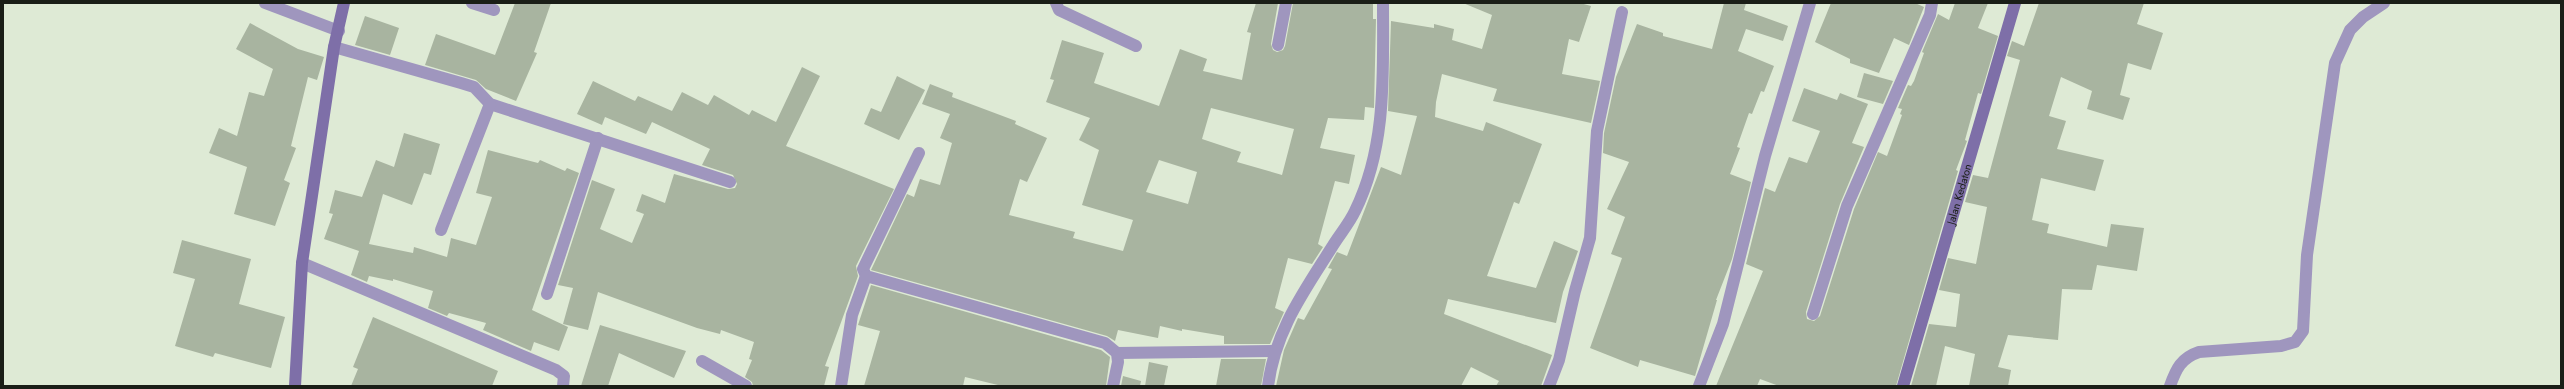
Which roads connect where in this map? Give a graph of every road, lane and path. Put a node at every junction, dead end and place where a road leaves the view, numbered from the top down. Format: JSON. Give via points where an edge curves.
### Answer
{"nodes":[{"id":1,"x":265,"y":3,"type":"edge"},
{"id":2,"x":344,"y":3,"type":"edge"},
{"id":3,"x":472,"y":3,"type":"edge"},
{"id":4,"x":1056,"y":3,"type":"edge"},
{"id":5,"x":1286,"y":3,"type":"edge"},
{"id":6,"x":1383,"y":3,"type":"edge"},
{"id":7,"x":1810,"y":3,"type":"edge"},
{"id":8,"x":1932,"y":3,"type":"edge"},
{"id":9,"x":2015,"y":3,"type":"edge"},
{"id":10,"x":2384,"y":3,"type":"edge"},
{"id":11,"x":494,"y":10,"type":"dead end"},
{"id":12,"x":1622,"y":12,"type":"dead end"},
{"id":13,"x":338,"y":31,"type":"junction"},
{"id":14,"x":1278,"y":45,"type":"dead end"},
{"id":15,"x":1136,"y":46,"type":"dead end"},
{"id":16,"x":334,"y":47,"type":"junction"},
{"id":17,"x":490,"y":104,"type":"junction"},
{"id":18,"x":598,"y":138,"type":"junction"},
{"id":19,"x":919,"y":154,"type":"dead end"},
{"id":20,"x":730,"y":182,"type":"dead end"},
{"id":21,"x":441,"y":230,"type":"dead end"},
{"id":22,"x":302,"y":263,"type":"junction"},
{"id":23,"x":866,"y":276,"type":"junction"},
{"id":24,"x":547,"y":294,"type":"dead end"},
{"id":25,"x":1813,"y":314,"type":"dead end"},
{"id":26,"x":1274,"y":351,"type":"junction"},
{"id":27,"x":1117,"y":353,"type":"junction"},
{"id":28,"x":702,"y":361,"type":"dead end"},
{"id":29,"x":295,"y":386,"type":"edge"},
{"id":30,"x":563,"y":386,"type":"edge"},
{"id":31,"x":746,"y":386,"type":"edge"},
{"id":32,"x":841,"y":386,"type":"edge"},
{"id":33,"x":1114,"y":386,"type":"edge"},
{"id":34,"x":1268,"y":386,"type":"edge"},
{"id":35,"x":1549,"y":386,"type":"edge"},
{"id":36,"x":1699,"y":386,"type":"edge"},
{"id":37,"x":1903,"y":386,"type":"edge"},
{"id":38,"x":2170,"y":386,"type":"edge"}],
"edges":[{"from":1,"to":13,"type":"street"},
{"from":2,"to":13,"type":"street"},
{"from":3,"to":11,"type":"street"},
{"from":4,"to":15,"type":"street","via":[[1059,10]]},
{"from":5,"to":14,"type":"street"},
{"from":6,"to":26,"type":"street","via":[[1382,109],[1379,138],[1371,169],[1354,213],[1289,314]]},
{"from":7,"to":36,"type":"street","via":[[1765,156],[1723,324]]},
{"from":8,"to":25,"type":"street","via":[[1930,15],[1847,206]]},
{"from":9,"to":37,"type":"street","name":"Jalan Kedaton"},
{"from":10,"to":38,"type":"street","via":[[2363,17],[2350,30],[2335,63],[2307,255],[2303,331],[2295,342],[2281,346],[2199,352],[2187,356],[2176,369]]},
{"from":12,"to":35,"type":"street","via":[[1597,131],[1590,238],[1560,360]]},
{"from":13,"to":16,"type":"street"},
{"from":16,"to":17,"type":"street","via":[[474,87]]},
{"from":16,"to":22,"type":"street"},
{"from":17,"to":18,"type":"street"},
{"from":17,"to":21,"type":"street"},
{"from":18,"to":20,"type":"street"},
{"from":18,"to":24,"type":"street"},
{"from":19,"to":23,"type":"street","via":[[863,269]]},
{"from":22,"to":29,"type":"street"},
{"from":22,"to":30,"type":"street","via":[[556,370],[564,376]]},
{"from":23,"to":27,"type":"street","via":[[1105,343]]},
{"from":23,"to":32,"type":"street","via":[[852,315]]},
{"from":26,"to":27,"type":"street"},
{"from":26,"to":34,"type":"street"},
{"from":27,"to":33,"type":"street"},
{"from":28,"to":31,"type":"street"}]}
